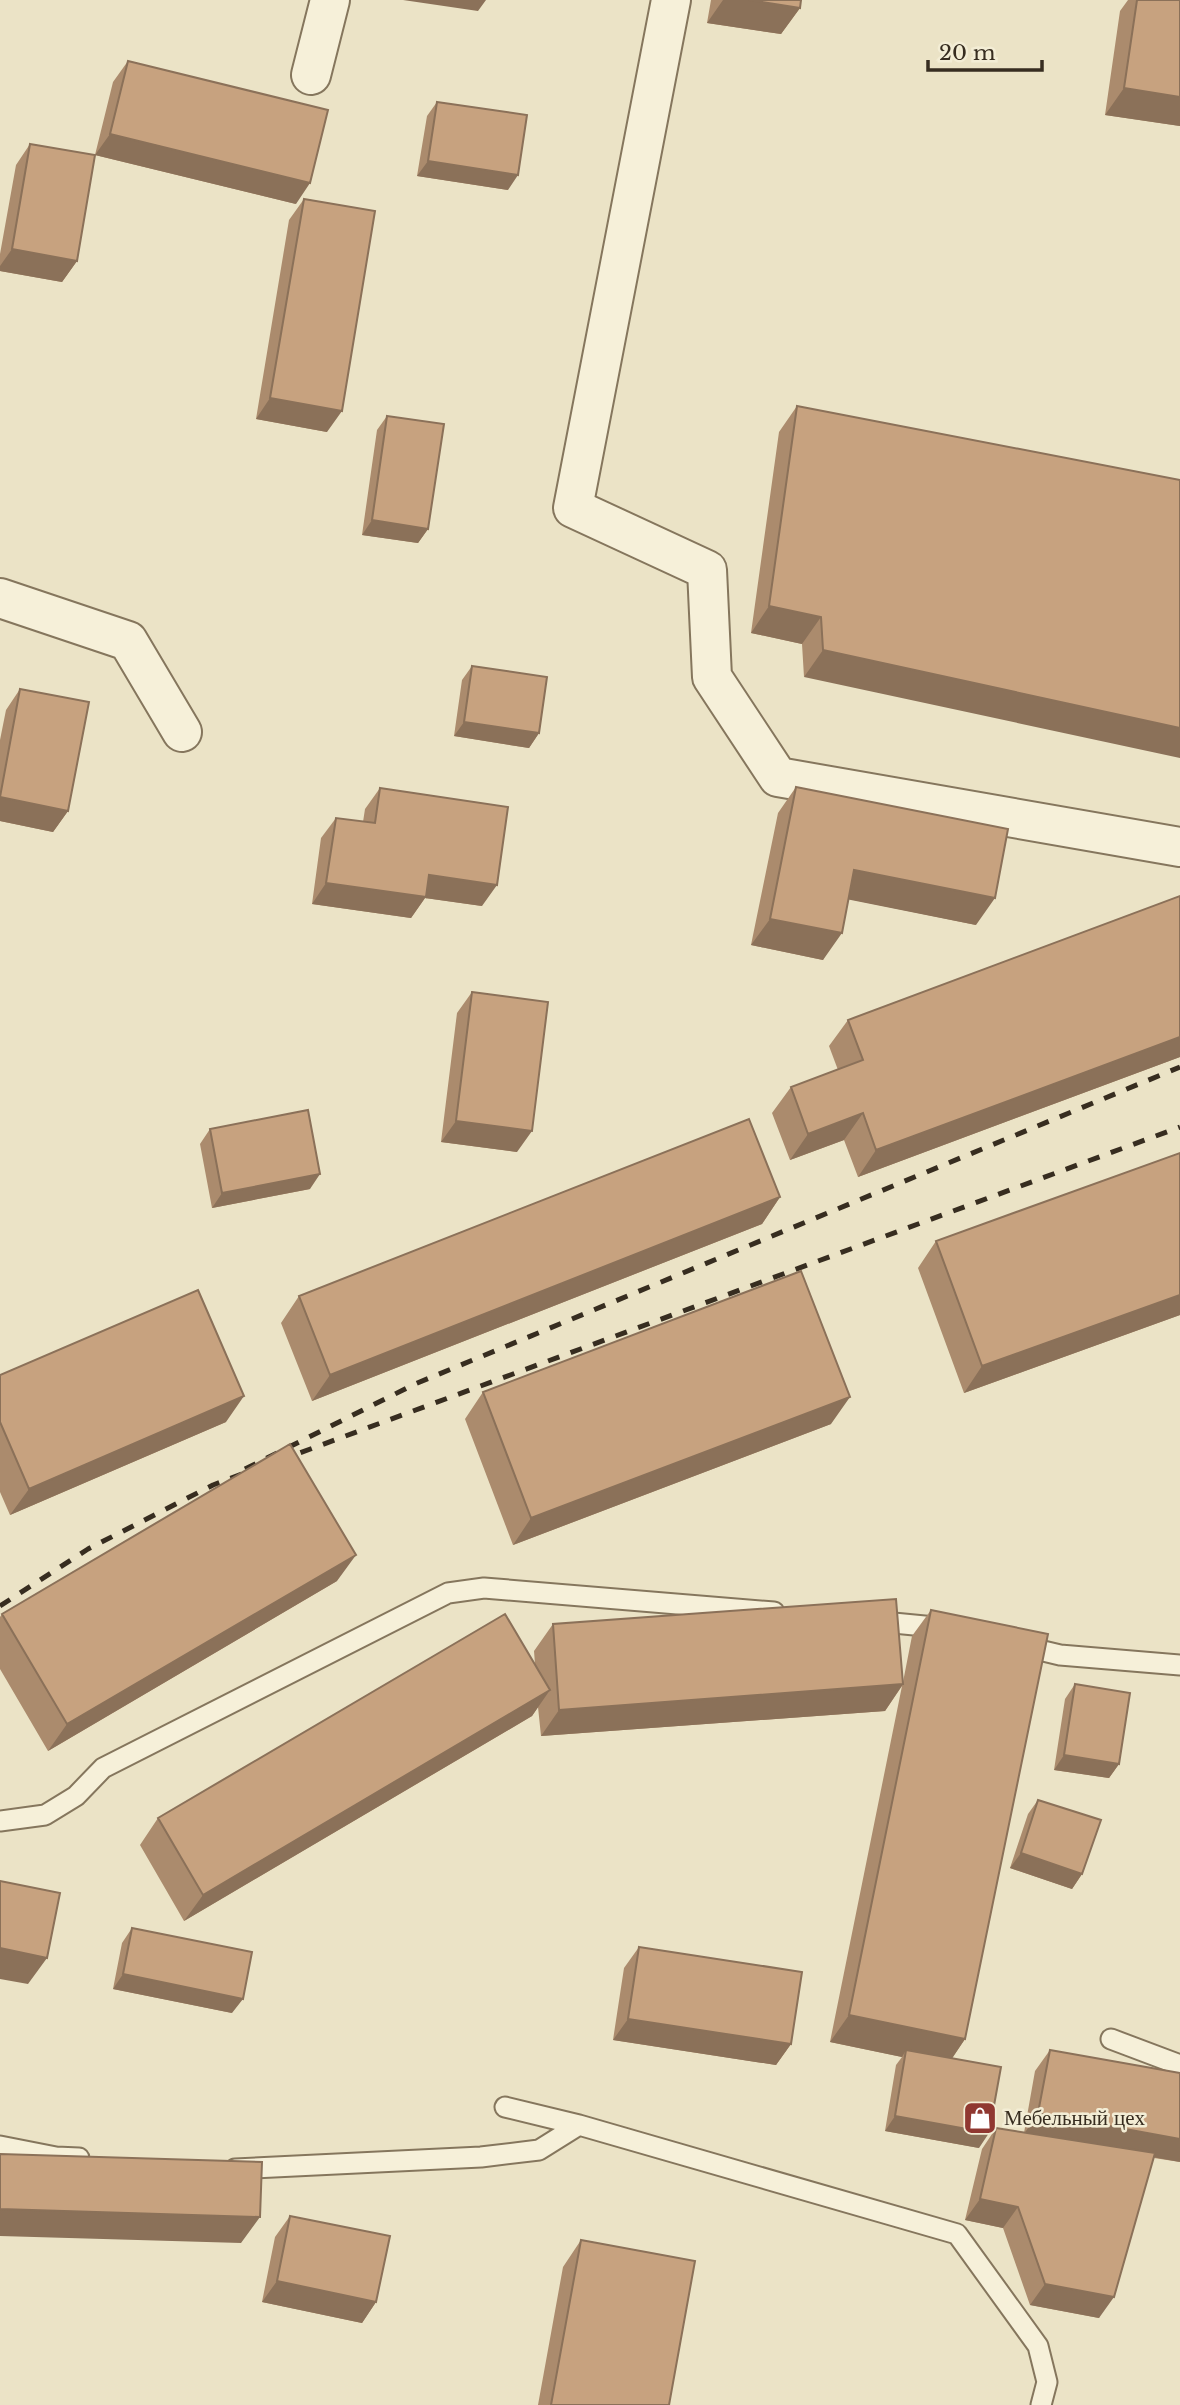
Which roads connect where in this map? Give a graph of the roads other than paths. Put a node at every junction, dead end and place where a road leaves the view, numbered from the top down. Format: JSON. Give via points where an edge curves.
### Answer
{"nodes":[{"id":1,"x":330,"y":0,"type":"edge"},
{"id":2,"x":671,"y":0,"type":"edge"},
{"id":3,"x":312,"y":75,"type":"dead end"},
{"id":4,"x":0,"y":598,"type":"edge"},
{"id":5,"x":183,"y":732,"type":"dead end"},
{"id":6,"x":1180,"y":847,"type":"edge"},
{"id":7,"x":798,"y":1614,"type":"edge"},
{"id":8,"x":850,"y":1619,"type":"edge"},
{"id":9,"x":968,"y":1634,"type":"edge"},
{"id":10,"x":995,"y":1640,"type":"edge"},
{"id":11,"x":1180,"y":1665,"type":"edge"},
{"id":12,"x":0,"y":1821,"type":"edge"},
{"id":13,"x":1111,"y":2039,"type":"dead end"},
{"id":14,"x":1180,"y":2065,"type":"edge"},
{"id":15,"x":505,"y":2106,"type":"dead end"},
{"id":16,"x":579,"y":2125,"type":"junction"},
{"id":17,"x":0,"y":2146,"type":"edge"},
{"id":18,"x":96,"y":2160,"type":"edge"},
{"id":19,"x":218,"y":2168,"type":"edge"},
{"id":20,"x":1041,"y":2405,"type":"edge"}],
"edges":[{"from":1,"to":3,"type":"street"},
{"from":2,"to":6,"type":"street","via":[[573,508],[707,570],[712,677],[778,778]]},
{"from":4,"to":5,"type":"street","via":[[128,641]]},
{"from":7,"to":12,"type":"lane","via":[[484,1588],[449,1593],[103,1768],[76,1796],[45,1815]]},
{"from":8,"to":9,"type":"lane"},
{"from":10,"to":11,"type":"lane","via":[[1060,1655]]},
{"from":13,"to":14,"type":"lane"},
{"from":15,"to":16,"type":"lane"},
{"from":16,"to":19,"type":"lane","via":[[539,2150],[481,2157]]},
{"from":16,"to":20,"type":"lane","via":[[957,2234],[1038,2346],[1047,2382]]},
{"from":17,"to":18,"type":"lane"}]}
